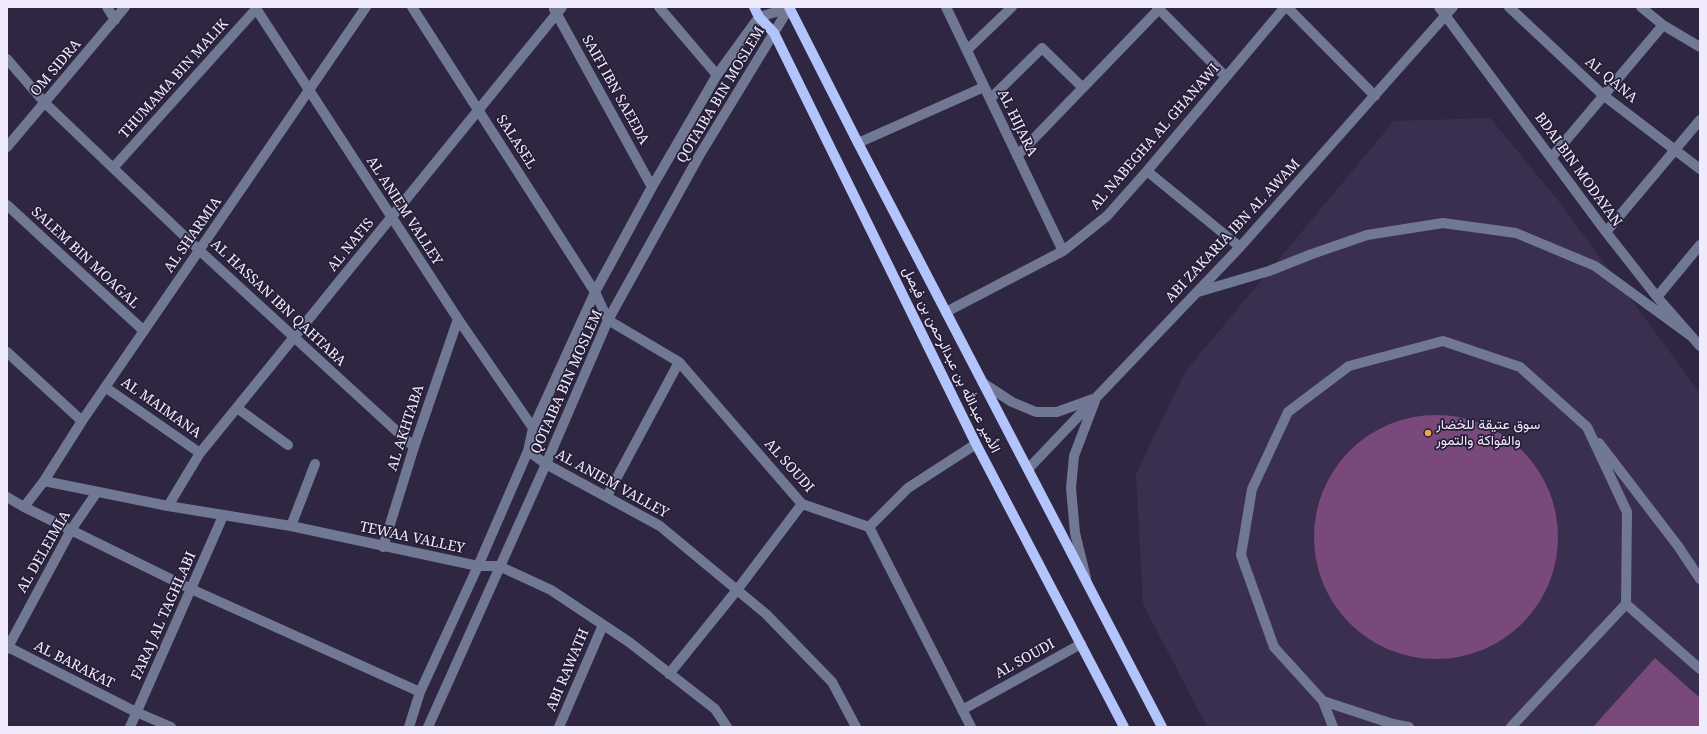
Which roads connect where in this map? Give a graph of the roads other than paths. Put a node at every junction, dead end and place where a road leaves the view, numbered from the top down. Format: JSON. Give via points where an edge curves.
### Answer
{"nodes":[{"id":1,"x":107,"y":7,"type":"edge"},
{"id":2,"x":125,"y":7,"type":"edge"},
{"id":3,"x":366,"y":7,"type":"edge"},
{"id":4,"x":412,"y":7,"type":"edge"},
{"id":5,"x":659,"y":7,"type":"edge"},
{"id":6,"x":754,"y":7,"type":"edge"},
{"id":7,"x":789,"y":7,"type":"edge"},
{"id":8,"x":946,"y":7,"type":"edge"},
{"id":9,"x":1012,"y":7,"type":"edge"},
{"id":10,"x":1286,"y":7,"type":"edge"},
{"id":11,"x":1453,"y":7,"type":"edge"},
{"id":12,"x":1509,"y":7,"type":"edge"},
{"id":13,"x":1640,"y":7,"type":"edge"},
{"id":14,"x":255,"y":8,"type":"edge"},
{"id":15,"x":1158,"y":8,"type":"edge"},
{"id":16,"x":558,"y":9,"type":"edge"},
{"id":17,"x":1442,"y":11,"type":"edge"},
{"id":18,"x":759,"y":17,"type":"junction"},
{"id":19,"x":115,"y":20,"type":"junction"},
{"id":20,"x":1663,"y":25,"type":"junction"},
{"id":21,"x":774,"y":33,"type":"junction"},
{"id":22,"x":1700,"y":47,"type":"edge"},
{"id":23,"x":967,"y":50,"type":"junction"},
{"id":24,"x":7,"y":59,"type":"edge"},
{"id":25,"x":716,"y":75,"type":"junction"},
{"id":26,"x":1226,"y":77,"type":"junction"},
{"id":27,"x":984,"y":87,"type":"junction"},
{"id":28,"x":1083,"y":88,"type":"junction"},
{"id":29,"x":309,"y":90,"type":"junction"},
{"id":30,"x":1604,"y":95,"type":"junction"},
{"id":31,"x":1374,"y":96,"type":"junction"},
{"id":32,"x":990,"y":99,"type":"junction"},
{"id":33,"x":45,"y":103,"type":"junction"},
{"id":34,"x":478,"y":110,"type":"junction"},
{"id":35,"x":1700,"y":120,"type":"edge"},
{"id":36,"x":858,"y":143,"type":"junction"},
{"id":37,"x":7,"y":146,"type":"edge"},
{"id":38,"x":1677,"y":150,"type":"junction"},
{"id":39,"x":1017,"y":156,"type":"junction"},
{"id":40,"x":1551,"y":158,"type":"junction"},
{"id":41,"x":113,"y":168,"type":"junction"},
{"id":42,"x":1700,"y":168,"type":"edge"},
{"id":43,"x":1147,"y":171,"type":"junction"},
{"id":44,"x":652,"y":187,"type":"junction"},
{"id":45,"x":7,"y":205,"type":"edge"},
{"id":46,"x":391,"y":218,"type":"junction"},
{"id":47,"x":1606,"y":232,"type":"junction"},
{"id":48,"x":1700,"y":245,"type":"edge"},
{"id":49,"x":1240,"y":247,"type":"junction"},
{"id":50,"x":199,"y":250,"type":"junction"},
{"id":51,"x":1063,"y":251,"type":"junction"},
{"id":52,"x":595,"y":292,"type":"junction"},
{"id":53,"x":1196,"y":292,"type":"junction"},
{"id":54,"x":1657,"y":296,"type":"junction"},
{"id":55,"x":946,"y":312,"type":"junction"},
{"id":56,"x":458,"y":319,"type":"junction"},
{"id":57,"x":608,"y":320,"type":"junction"},
{"id":58,"x":144,"y":331,"type":"junction"},
{"id":59,"x":1691,"y":336,"type":"junction"},
{"id":60,"x":294,"y":337,"type":"junction"},
{"id":61,"x":1700,"y":346,"type":"edge"},
{"id":62,"x":7,"y":352,"type":"edge"},
{"id":63,"x":679,"y":362,"type":"junction"},
{"id":64,"x":983,"y":383,"type":"junction"},
{"id":65,"x":105,"y":387,"type":"junction"},
{"id":66,"x":1096,"y":398,"type":"junction"},
{"id":67,"x":237,"y":408,"type":"junction"},
{"id":68,"x":82,"y":420,"type":"junction"},
{"id":69,"x":1587,"y":427,"type":"junction"},
{"id":70,"x":533,"y":428,"type":"junction"},
{"id":71,"x":976,"y":444,"type":"junction"},
{"id":72,"x":288,"y":445,"type":"dead end"},
{"id":73,"x":414,"y":447,"type":"junction"},
{"id":74,"x":528,"y":451,"type":"junction"},
{"id":75,"x":200,"y":453,"type":"junction"},
{"id":76,"x":315,"y":464,"type":"dead end"},
{"id":77,"x":546,"y":464,"type":"junction"},
{"id":78,"x":1028,"y":469,"type":"junction"},
{"id":79,"x":44,"y":481,"type":"junction"},
{"id":80,"x":97,"y":492,"type":"junction"},
{"id":81,"x":607,"y":496,"type":"junction"},
{"id":82,"x":7,"y":497,"type":"edge"},
{"id":83,"x":802,"y":504,"type":"junction"},
{"id":84,"x":168,"y":506,"type":"junction"},
{"id":85,"x":24,"y":507,"type":"junction"},
{"id":86,"x":223,"y":516,"type":"junction"},
{"id":87,"x":291,"y":526,"type":"junction"},
{"id":88,"x":869,"y":527,"type":"junction"},
{"id":89,"x":71,"y":530,"type":"junction"},
{"id":90,"x":383,"y":547,"type":"junction"},
{"id":91,"x":478,"y":566,"type":"junction"},
{"id":92,"x":499,"y":566,"type":"junction"},
{"id":93,"x":1700,"y":579,"type":"edge"},
{"id":94,"x":1088,"y":585,"type":"junction"},
{"id":95,"x":191,"y":589,"type":"junction"},
{"id":96,"x":737,"y":590,"type":"junction"},
{"id":97,"x":1626,"y":604,"type":"junction"},
{"id":98,"x":603,"y":625,"type":"junction"},
{"id":99,"x":1081,"y":644,"type":"junction"},
{"id":100,"x":7,"y":648,"type":"edge"},
{"id":101,"x":1700,"y":669,"type":"edge"},
{"id":102,"x":669,"y":674,"type":"junction"},
{"id":103,"x":420,"y":692,"type":"junction"},
{"id":104,"x":1323,"y":701,"type":"junction"},
{"id":105,"x":962,"y":710,"type":"junction"},
{"id":106,"x":136,"y":712,"type":"junction"},
{"id":107,"x":130,"y":727,"type":"edge"},
{"id":108,"x":171,"y":727,"type":"edge"},
{"id":109,"x":409,"y":727,"type":"edge"},
{"id":110,"x":428,"y":727,"type":"edge"},
{"id":111,"x":559,"y":727,"type":"edge"},
{"id":112,"x":727,"y":727,"type":"edge"},
{"id":113,"x":856,"y":727,"type":"edge"},
{"id":114,"x":970,"y":727,"type":"edge"},
{"id":115,"x":1124,"y":727,"type":"edge"},
{"id":116,"x":1162,"y":727,"type":"edge"},
{"id":117,"x":1333,"y":727,"type":"edge"},
{"id":118,"x":1409,"y":727,"type":"edge"},
{"id":119,"x":1511,"y":727,"type":"edge"}],
"edges":[{"from":1,"to":19,"type":"street"},
{"from":2,"to":19,"type":"street","name":"OM SIDRA"},
{"from":3,"to":29,"type":"street","name":"AL SHARMIA"},
{"from":4,"to":34,"type":"street","name":"SALASEL"},
{"from":5,"to":25,"type":"street"},
{"from":6,"to":18,"type":"main road","name":"الأمير عبدالله بن عبدالرحمن بن فيصل"},
{"from":7,"to":18,"type":"street","name":"QOTAIBA BIN MOSLEM"},
{"from":7,"to":21,"type":"street","name":"QOTAIBA BIN MOSLEM"},
{"from":7,"to":36,"type":"main road","name":"الأمير عبدالله بن عبدالرحمن بن فيصل"},
{"from":8,"to":23,"type":"street","name":"AL HIJARA"},
{"from":9,"to":23,"type":"street"},
{"from":10,"to":26,"type":"street","name":"AL NABEGHA AL GHANAWI"},
{"from":10,"to":31,"type":"street"},
{"from":11,"to":17,"type":"street","name":"ABI ZAKARIA IBN AL AWAM"},
{"from":12,"to":30,"type":"street","name":"AL QANA"},
{"from":13,"to":20,"type":"street"},
{"from":14,"to":29,"type":"street","name":"AL ANIEM VALLEY"},
{"from":14,"to":41,"type":"street","name":"THUMAMA BIN MALIK"},
{"from":15,"to":26,"type":"street"},
{"from":15,"to":28,"type":"street"},
{"from":16,"to":34,"type":"street","name":"AL NAFIS"},
{"from":16,"to":44,"type":"street","name":"SAIFI IBN SAEEDA"},
{"from":17,"to":31,"type":"street","name":"ABI ZAKARIA IBN AL AWAM"},
{"from":17,"to":40,"type":"street","name":"BDAI BIN MODAYAN"},
{"from":18,"to":21,"type":"main road","name":"الأمير عبدالله بن عبدالرحمن بن فيصل"},
{"from":18,"to":25,"type":"street","name":"QOTAIBA BIN MOSLEM"},
{"from":19,"to":33,"type":"street","name":"OM SIDRA"},
{"from":20,"to":22,"type":"street"},
{"from":20,"to":30,"type":"street"},
{"from":21,"to":57,"type":"street","name":"QOTAIBA BIN MOSLEM","via":[[699,156]]},
{"from":21,"to":71,"type":"main road","name":"الأمير عبدالله بن عبدالرحمن بن فيصل"},
{"from":23,"to":27,"type":"street","name":"AL HIJARA"},
{"from":24,"to":33,"type":"street","name":"AL HASSAN IBN QAHTABA"},
{"from":25,"to":44,"type":"street","name":"QOTAIBA BIN MOSLEM"},
{"from":26,"to":43,"type":"street","name":"AL NABEGHA AL GHANAWI"},
{"from":27,"to":32,"type":"street","name":"AL HIJARA"},
{"from":27,"to":36,"type":"street"},
{"from":28,"to":32,"type":"street","via":[[1042,48]]},
{"from":28,"to":39,"type":"street"},
{"from":29,"to":46,"type":"street","name":"AL ANIEM VALLEY"},
{"from":29,"to":50,"type":"street","name":"AL SHARMIA"},
{"from":30,"to":38,"type":"street","name":"AL QANA"},
{"from":30,"to":40,"type":"street"},
{"from":31,"to":49,"type":"street","name":"ABI ZAKARIA IBN AL AWAM"},
{"from":32,"to":39,"type":"street","name":"AL HIJARA"},
{"from":33,"to":37,"type":"street","name":"OM SIDRA"},
{"from":33,"to":41,"type":"street","name":"AL HASSAN IBN QAHTABA"},
{"from":34,"to":46,"type":"street","name":"AL NAFIS"},
{"from":34,"to":52,"type":"street","name":"SALASEL"},
{"from":35,"to":38,"type":"street"},
{"from":36,"to":55,"type":"main road","name":"الأمير عبدالله بن عبدالرحمن بن فيصل"},
{"from":38,"to":42,"type":"street","name":"AL QANA"},
{"from":38,"to":47,"type":"street"},
{"from":39,"to":51,"type":"street","name":"AL HIJARA"},
{"from":40,"to":47,"type":"street","name":"BDAI BIN MODAYAN"},
{"from":41,"to":50,"type":"street","name":"AL HASSAN IBN QAHTABA"},
{"from":43,"to":49,"type":"street"},
{"from":43,"to":51,"type":"street","name":"AL NABEGHA AL GHANAWI","via":[[1107,216]]},
{"from":44,"to":52,"type":"street","name":"QOTAIBA BIN MOSLEM"},
{"from":45,"to":58,"type":"street","name":"SALEM BIN MOAGAL"},
{"from":46,"to":56,"type":"street","name":"AL ANIEM VALLEY"},
{"from":46,"to":60,"type":"street","name":"AL NAFIS"},
{"from":47,"to":54,"type":"street","name":"BDAI BIN MODAYAN"},
{"from":48,"to":54,"type":"street"},
{"from":49,"to":53,"type":"street","name":"ABI ZAKARIA IBN AL AWAM"},
{"from":50,"to":58,"type":"street","name":"AL SHARMIA"},
{"from":50,"to":60,"type":"street","name":"AL HASSAN IBN QAHTABA"},
{"from":51,"to":55,"type":"street","name":"AL NABEGHA AL GHANAWI"},
{"from":52,"to":57,"type":"street"},
{"from":52,"to":70,"type":"street","name":"QOTAIBA BIN MOSLEM"},
{"from":53,"to":59,"type":"street","via":[[1269,271],[1367,235],[1444,223],[1516,233],[1595,266]]},
{"from":53,"to":66,"type":"street","name":"ABI ZAKARIA IBN AL AWAM"},
{"from":54,"to":59,"type":"street","name":"BDAI BIN MODAYAN"},
{"from":55,"to":64,"type":"main road","name":"الأمير عبدالله بن عبدالرحمن بن فيصل"},
{"from":56,"to":70,"type":"street","name":"AL ANIEM VALLEY"},
{"from":56,"to":73,"type":"street","name":"AL AKHTABA"},
{"from":57,"to":63,"type":"street","name":"AL SOUDI"},
{"from":57,"to":77,"type":"street","name":"QOTAIBA BIN MOSLEM"},
{"from":58,"to":65,"type":"street","name":"AL SHARMIA"},
{"from":59,"to":61,"type":"street","name":"BDAI BIN MODAYAN"},
{"from":60,"to":67,"type":"street","name":"AL NAFIS"},
{"from":60,"to":73,"type":"street","name":"AL HASSAN IBN QAHTABA"},
{"from":62,"to":68,"type":"street"},
{"from":63,"to":81,"type":"street"},
{"from":63,"to":83,"type":"street","name":"AL SOUDI"},
{"from":64,"to":66,"type":"street","name":"الأمير عبدالله بن عبدالرحمن بن فيصل","via":[[1012,402],[1036,412],[1057,412]]},
{"from":64,"to":78,"type":"main road","name":"الأمير عبدالله بن عبدالرحمن بن فيصل"},
{"from":65,"to":68,"type":"street","name":"AL SHARMIA"},
{"from":65,"to":75,"type":"street","name":"AL MAIMANA"},
{"from":66,"to":78,"type":"street","name":"ABI ZAKARIA IBN AL AWAM"},
{"from":66,"to":94,"type":"street","name":"الأمير عبدالله بن عبدالرحمن بن فيصل","via":[[1074,456],[1071,488],[1075,533]]},
{"from":67,"to":72,"type":"street"},
{"from":67,"to":75,"type":"street","name":"AL NAFIS"},
{"from":68,"to":79,"type":"street","name":"AL SHARMIA"},
{"from":69,"to":93,"type":"street","via":[[1678,546]]},
{"from":69,"to":97,"type":"street","via":[[1627,512]]},
{"from":69,"to":104,"type":"street","via":[[1520,367],[1444,341],[1349,366],[1288,412],[1252,489],[1241,555],[1274,647]]},
{"from":70,"to":74,"type":"street","name":"QOTAIBA BIN MOSLEM"},
{"from":71,"to":88,"type":"street","via":[[908,488]]},
{"from":71,"to":99,"type":"main road","name":"الأمير عبدالله بن عبدالرحمن بن فيصل"},
{"from":73,"to":90,"type":"street","name":"AL AKHTABA"},
{"from":74,"to":77,"type":"street","name":"AL ANIEM VALLEY"},
{"from":74,"to":91,"type":"street","name":"QOTAIBA BIN MOSLEM"},
{"from":75,"to":84,"type":"street","name":"AL NAFIS"},
{"from":76,"to":87,"type":"street"},
{"from":77,"to":81,"type":"street","name":"AL ANIEM VALLEY"},
{"from":77,"to":92,"type":"street","name":"QOTAIBA BIN MOSLEM"},
{"from":78,"to":94,"type":"main road","name":"الأمير عبدالله بن عبدالرحمن بن فيصل"},
{"from":79,"to":80,"type":"street","name":"TEWAA VALLEY"},
{"from":79,"to":85,"type":"street","name":"AL SHARMIA"},
{"from":80,"to":84,"type":"street","name":"TEWAA VALLEY"},
{"from":80,"to":89,"type":"street","name":"AL DELEIMIA"},
{"from":81,"to":96,"type":"street","name":"AL ANIEM VALLEY","via":[[660,526]]},
{"from":82,"to":85,"type":"street"},
{"from":83,"to":88,"type":"street","name":"AL SOUDI"},
{"from":83,"to":96,"type":"street"},
{"from":84,"to":86,"type":"street","name":"TEWAA VALLEY"},
{"from":85,"to":89,"type":"street"},
{"from":86,"to":87,"type":"street","name":"TEWAA VALLEY"},
{"from":86,"to":95,"type":"street","name":"FARAJ AL TAGHLABI"},
{"from":87,"to":90,"type":"street","name":"TEWAA VALLEY"},
{"from":88,"to":105,"type":"street"},
{"from":89,"to":95,"type":"street"},
{"from":89,"to":100,"type":"street","name":"AL DELEIMIA"},
{"from":90,"to":91,"type":"street","name":"TEWAA VALLEY"},
{"from":91,"to":92,"type":"street","name":"TEWAA VALLEY"},
{"from":91,"to":103,"type":"street","name":"QOTAIBA BIN MOSLEM"},
{"from":92,"to":98,"type":"street","name":"TEWAA VALLEY","via":[[551,590]]},
{"from":92,"to":110,"type":"street","name":"QOTAIBA BIN MOSLEM"},
{"from":94,"to":116,"type":"main road","name":"الأمير عبدالله بن عبدالرحمن بن فيصل"},
{"from":95,"to":103,"type":"street"},
{"from":95,"to":106,"type":"street","name":"FARAJ AL TAGHLABI"},
{"from":96,"to":102,"type":"street"},
{"from":96,"to":113,"type":"street","name":"AL ANIEM VALLEY","via":[[766,614],[832,682]]},
{"from":97,"to":101,"type":"street"},
{"from":97,"to":119,"type":"street"},
{"from":98,"to":102,"type":"street","name":"TEWAA VALLEY"},
{"from":98,"to":111,"type":"street","name":"ABI RAWATH"},
{"from":99,"to":105,"type":"street","name":"AL SOUDI"},
{"from":99,"to":115,"type":"main road","name":"الأمير عبدالله بن عبدالرحمن بن فيصل"},
{"from":100,"to":106,"type":"street","name":"AL BARAKAT"},
{"from":102,"to":112,"type":"street","name":"TEWAA VALLEY","via":[[715,709]]},
{"from":103,"to":109,"type":"street","name":"QOTAIBA BIN MOSLEM"},
{"from":104,"to":117,"type":"street"},
{"from":104,"to":118,"type":"street"},
{"from":105,"to":114,"type":"street"},
{"from":106,"to":107,"type":"street","name":"FARAJ AL TAGHLABI"},
{"from":106,"to":108,"type":"street","name":"AL BARAKAT"}]}
